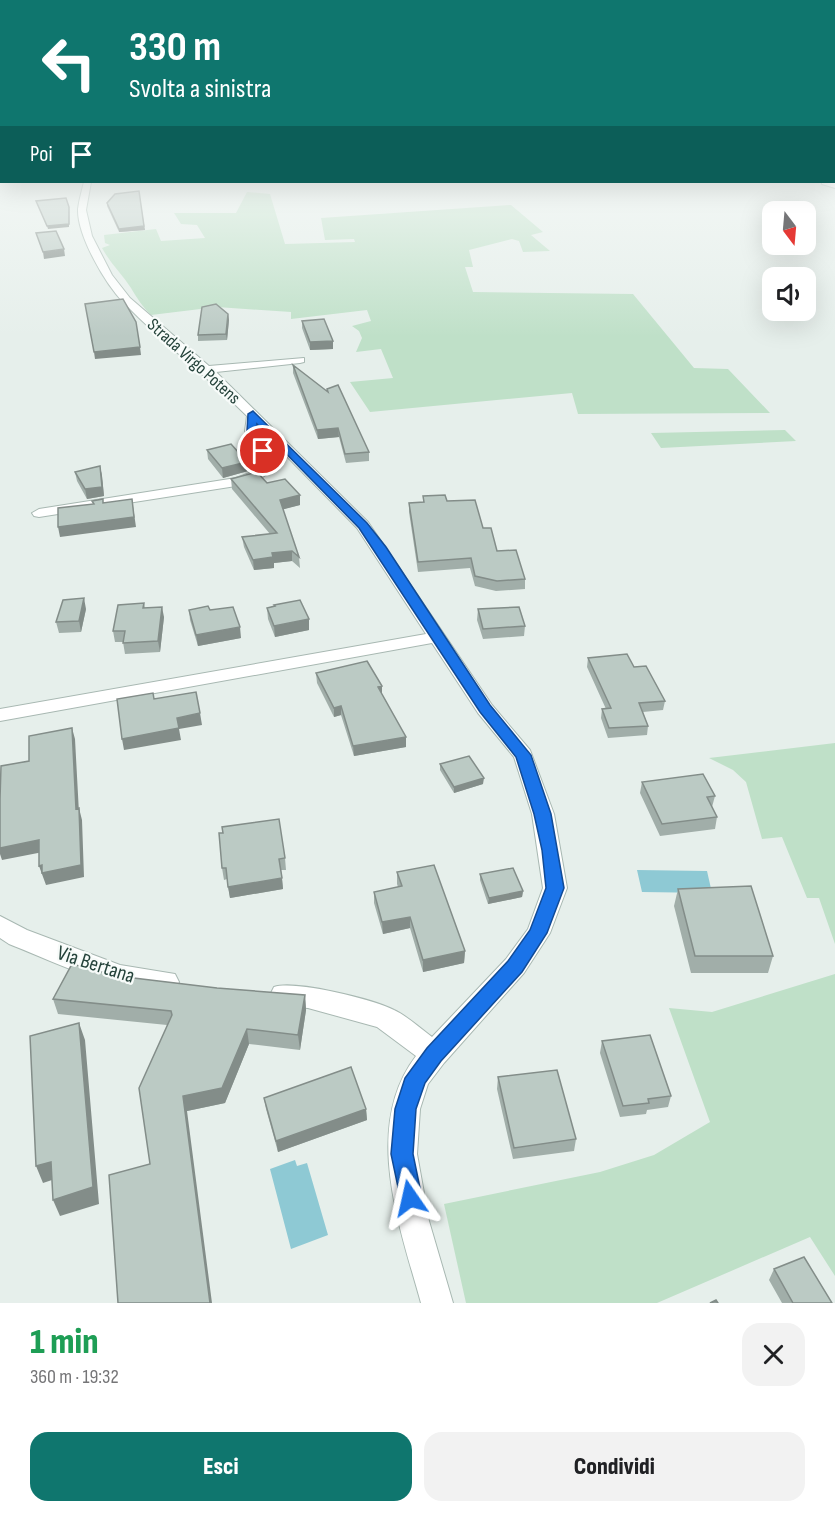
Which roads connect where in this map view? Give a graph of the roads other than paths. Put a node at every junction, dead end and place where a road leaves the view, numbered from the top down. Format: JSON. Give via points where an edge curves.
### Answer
{"nodes":[{"id":1,"x":83,"y":216,"type":"edge"},
{"id":2,"x":300,"y":360,"type":"dead end"},
{"id":3,"x":207,"y":370,"type":"junction"},
{"id":4,"x":253,"y":414,"type":"junction"},
{"id":5,"x":39,"y":513,"type":"dead end"},
{"id":6,"x":438,"y":638,"type":"junction"},
{"id":7,"x":0,"y":715,"type":"edge"},
{"id":8,"x":0,"y":926,"type":"edge"},
{"id":9,"x":186,"y":985,"type":"edge"},
{"id":10,"x":264,"y":993,"type":"edge"},
{"id":11,"x":434,"y":1054,"type":"junction"},
{"id":12,"x":437,"y":1303,"type":"edge"}],
"edges":[{"from":1,"to":3,"type":"street","name":"Strada Virgo Potens","via":[[88,237],[108,276],[132,306]]},
{"from":2,"to":3,"type":"street"},
{"from":3,"to":4,"type":"street","name":"Strada Virgo Potens"},
{"from":4,"to":5,"type":"street","via":[[252,431],[267,462],[255,476]]},
{"from":4,"to":6,"type":"street","name":"Strada Virgo Potens","via":[[363,525]]},
{"from":6,"to":7,"type":"street"},
{"from":6,"to":11,"type":"street","name":"Strada Virgo Potens","via":[[485,709],[523,755],[543,814],[555,888],[538,933],[515,966]]},
{"from":8,"to":9,"type":"street","name":"Via Bertana","via":[[18,937],[119,976]]},
{"from":10,"to":11,"type":"street","via":[[308,997],[385,1017]]},
{"from":11,"to":12,"type":"street","name":"Strada Virgo Potens","via":[[416,1078],[406,1109],[402,1154],[414,1221]]}]}
